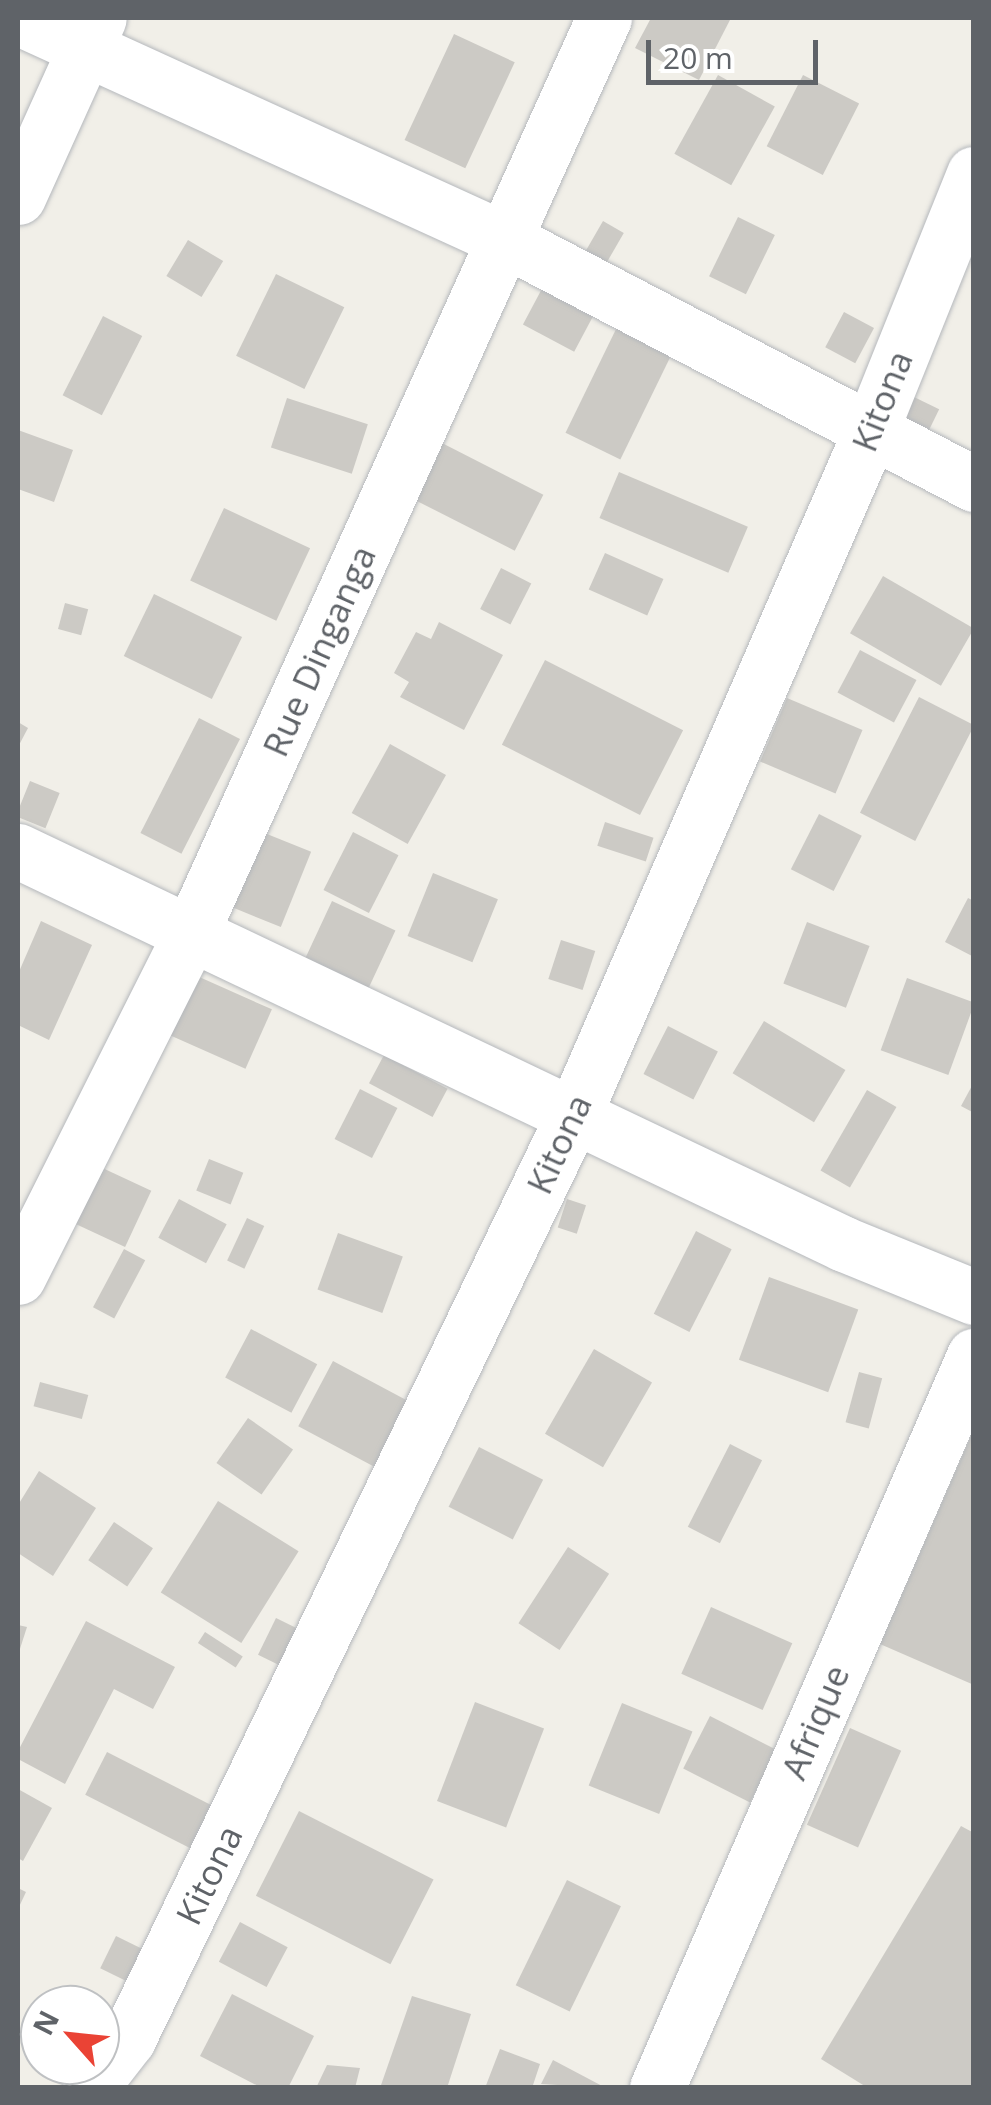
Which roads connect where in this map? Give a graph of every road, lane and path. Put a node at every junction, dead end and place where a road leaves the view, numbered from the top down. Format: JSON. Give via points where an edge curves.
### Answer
{"nodes":[{"id":1,"x":19,"y":18,"type":"edge"},
{"id":2,"x":604,"y":18,"type":"edge"},
{"id":3,"x":93,"y":32,"type":"edge"},
{"id":4,"x":974,"y":174,"type":"edge"},
{"id":5,"x":18,"y":197,"type":"edge"},
{"id":6,"x":506,"y":240,"type":"junction"},
{"id":7,"x":871,"y":430,"type":"junction"},
{"id":8,"x":974,"y":484,"type":"edge"},
{"id":9,"x":18,"y":852,"type":"edge"},
{"id":10,"x":191,"y":933,"type":"junction"},
{"id":11,"x":574,"y":1114,"type":"junction"},
{"id":12,"x":18,"y":1277,"type":"edge"},
{"id":13,"x":974,"y":1297,"type":"edge"},
{"id":14,"x":974,"y":1356,"type":"edge"},
{"id":15,"x":90,"y":2088,"type":"edge"},
{"id":16,"x":657,"y":2088,"type":"edge"}],
"edges":[{"from":1,"to":3,"type":"street"},
{"from":2,"to":6,"type":"street","name":"Rue Dinganga"},
{"from":3,"to":5,"type":"street"},
{"from":3,"to":6,"type":"street"},
{"from":4,"to":7,"type":"street","name":"Kitona"},
{"from":6,"to":7,"type":"street"},
{"from":6,"to":10,"type":"street","name":"Rue Dinganga"},
{"from":7,"to":8,"type":"street"},
{"from":7,"to":11,"type":"street","name":"Kitona"},
{"from":9,"to":10,"type":"street"},
{"from":10,"to":11,"type":"street"},
{"from":10,"to":12,"type":"street","name":"Rue Dinganga"},
{"from":11,"to":13,"type":"street","via":[[844,1244]]},
{"from":11,"to":15,"type":"street","name":"Kitona","via":[[146,2003]]},
{"from":14,"to":16,"type":"street","name":"Afrique"}]}
